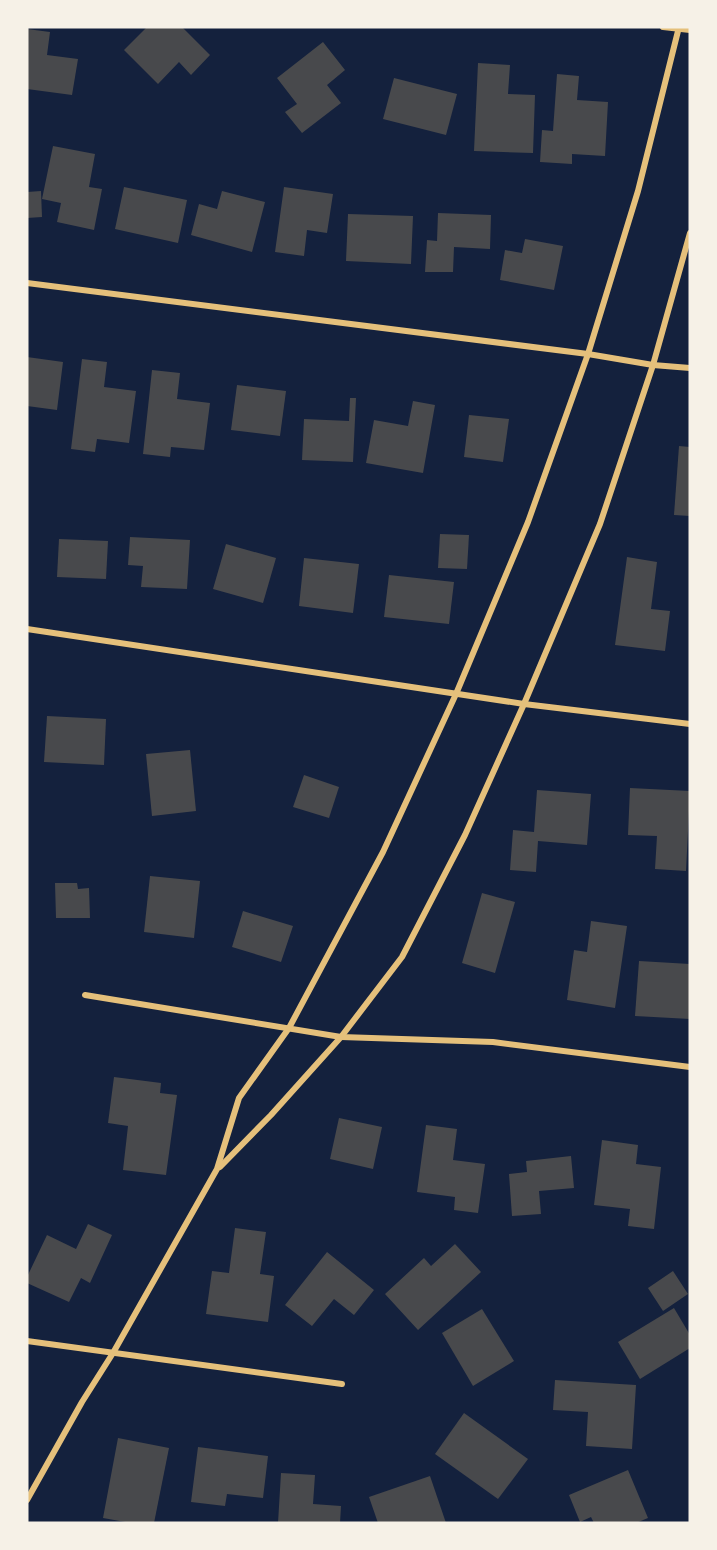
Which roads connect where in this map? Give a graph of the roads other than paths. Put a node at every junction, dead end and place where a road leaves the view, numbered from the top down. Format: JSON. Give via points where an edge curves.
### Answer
{"nodes":[{"id":1,"x":663,"y":27,"type":"edge"},
{"id":2,"x":679,"y":28,"type":"edge"},
{"id":3,"x":690,"y":30,"type":"edge"},
{"id":4,"x":690,"y":233,"type":"edge"},
{"id":5,"x":27,"y":283,"type":"edge"},
{"id":6,"x":588,"y":354,"type":"junction"},
{"id":7,"x":654,"y":364,"type":"junction"},
{"id":8,"x":690,"y":368,"type":"edge"},
{"id":9,"x":27,"y":629,"type":"edge"},
{"id":10,"x":456,"y":694,"type":"junction"},
{"id":11,"x":524,"y":704,"type":"junction"},
{"id":12,"x":690,"y":724,"type":"edge"},
{"id":13,"x":85,"y":996,"type":"dead end"},
{"id":14,"x":289,"y":1028,"type":"junction"},
{"id":15,"x":341,"y":1037,"type":"junction"},
{"id":16,"x":690,"y":1067,"type":"edge"},
{"id":17,"x":217,"y":1169,"type":"junction"},
{"id":18,"x":27,"y":1341,"type":"edge"},
{"id":19,"x":113,"y":1353,"type":"junction"},
{"id":20,"x":342,"y":1384,"type":"dead end"},
{"id":21,"x":27,"y":1500,"type":"edge"}],
"edges":[{"from":1,"to":2,"type":"street"},
{"from":2,"to":3,"type":"street"},
{"from":2,"to":6,"type":"street","via":[[638,191]]},
{"from":4,"to":7,"type":"street"},
{"from":5,"to":6,"type":"street"},
{"from":6,"to":7,"type":"street"},
{"from":6,"to":10,"type":"street","via":[[528,522]]},
{"from":7,"to":8,"type":"street"},
{"from":7,"to":11,"type":"street","via":[[600,524]]},
{"from":9,"to":10,"type":"street"},
{"from":10,"to":11,"type":"street"},
{"from":10,"to":14,"type":"street","via":[[383,852]]},
{"from":11,"to":12,"type":"street"},
{"from":11,"to":15,"type":"street","via":[[465,835],[402,957]]},
{"from":13,"to":14,"type":"street"},
{"from":14,"to":15,"type":"street"},
{"from":14,"to":17,"type":"street","via":[[239,1098]]},
{"from":15,"to":16,"type":"street","via":[[493,1042]]},
{"from":15,"to":17,"type":"street"},
{"from":17,"to":19,"type":"street"},
{"from":18,"to":19,"type":"street"},
{"from":19,"to":20,"type":"street"},
{"from":19,"to":21,"type":"street"}]}
